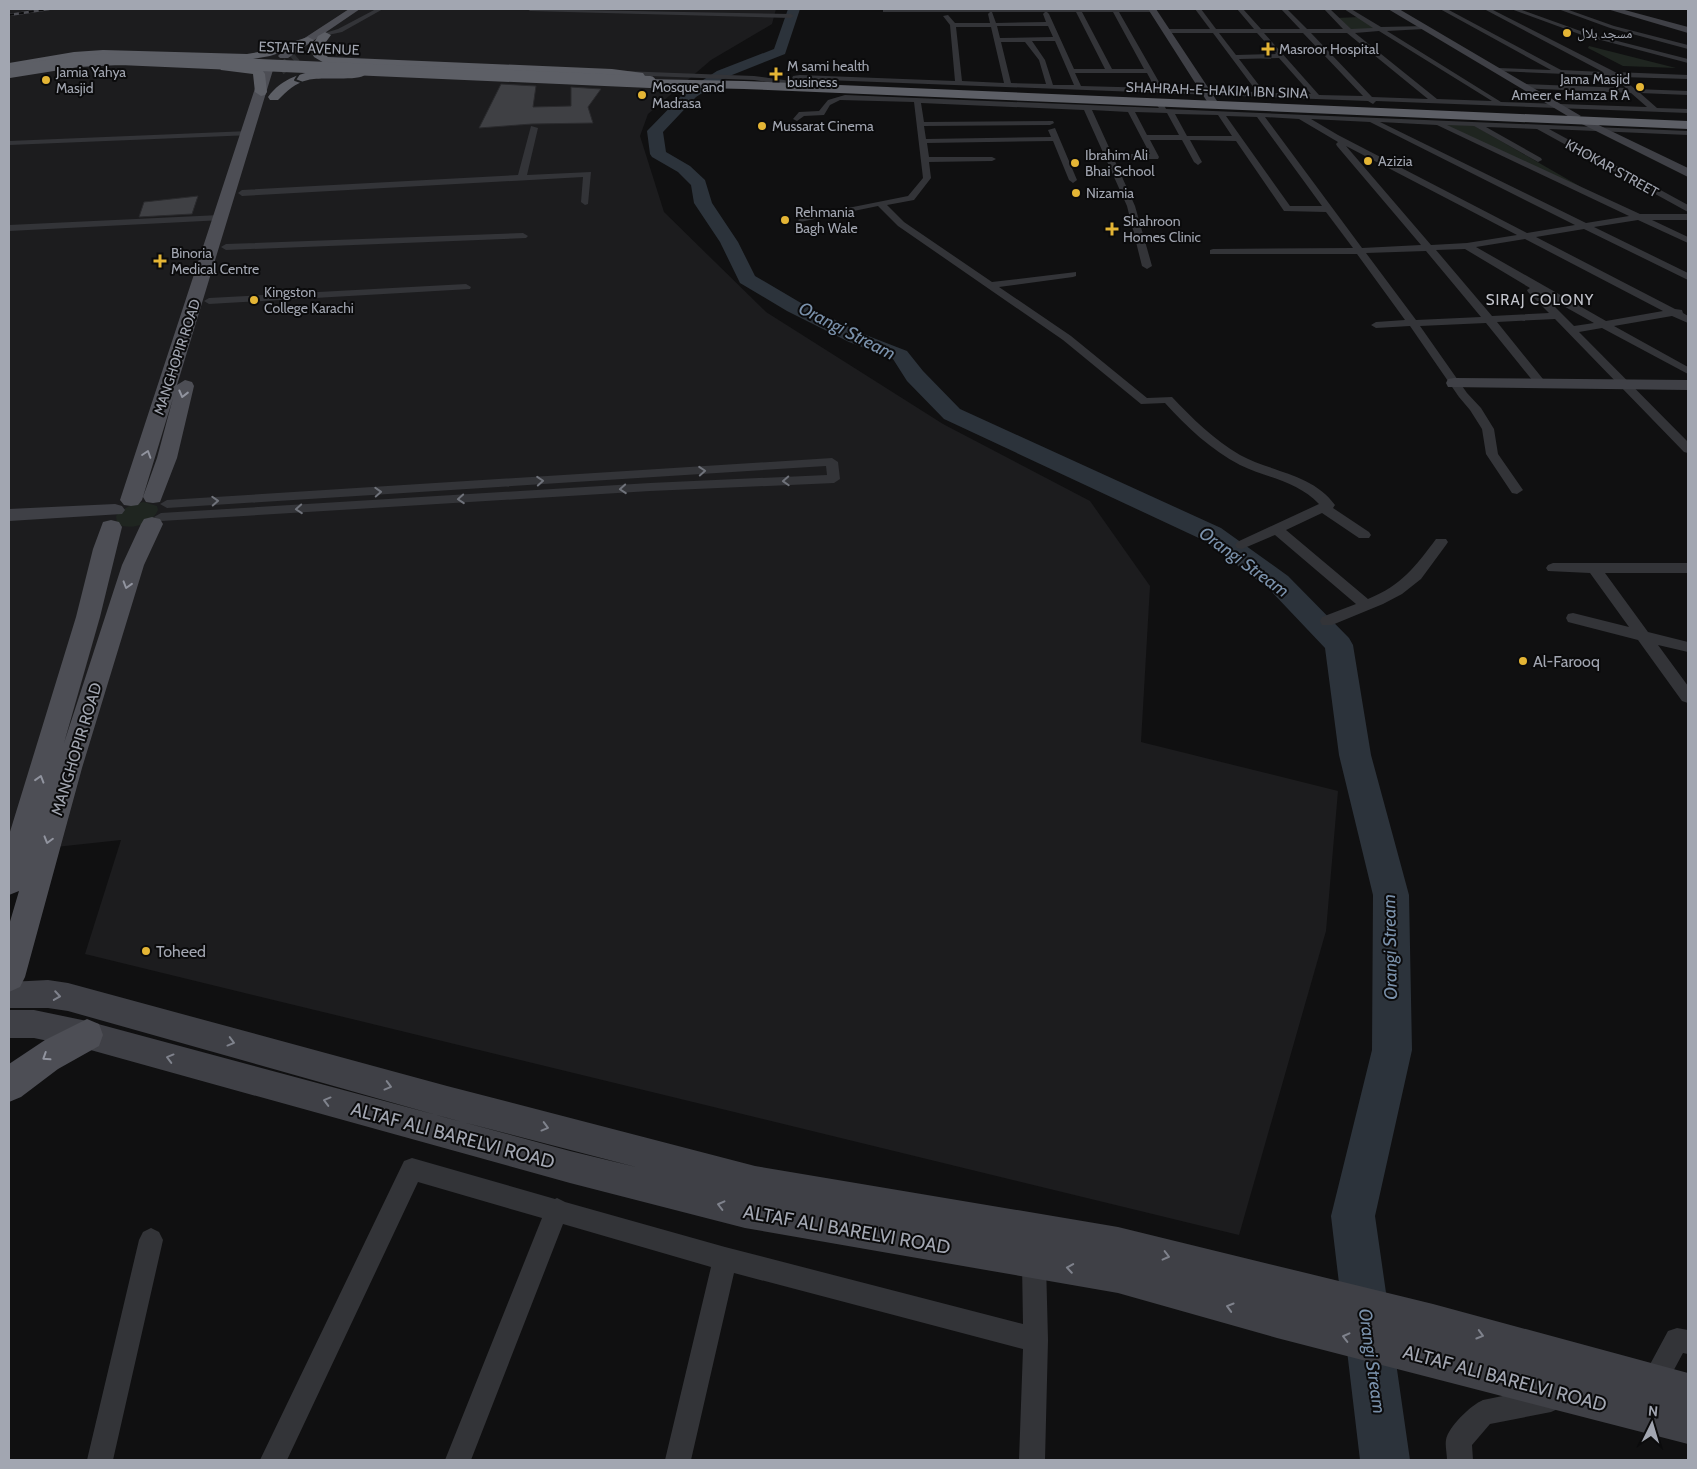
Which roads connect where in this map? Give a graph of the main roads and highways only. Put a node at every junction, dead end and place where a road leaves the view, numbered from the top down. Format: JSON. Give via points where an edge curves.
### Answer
{"nodes":[{"id":1,"x":355,"y":9,"type":"edge"},
{"id":2,"x":364,"y":9,"type":"edge"},
{"id":3,"x":1152,"y":9,"type":"edge"},
{"id":4,"x":1612,"y":9,"type":"edge"},
{"id":5,"x":1688,"y":30,"type":"edge"},
{"id":6,"x":327,"y":34,"type":"junction"},
{"id":7,"x":308,"y":40,"type":"junction"},
{"id":8,"x":157,"y":54,"type":"junction"},
{"id":9,"x":350,"y":62,"type":"junction"},
{"id":10,"x":184,"y":65,"type":"junction"},
{"id":11,"x":274,"y":70,"type":"tunnel mouth"},
{"id":12,"x":9,"y":71,"type":"edge"},
{"id":13,"x":611,"y":74,"type":"junction"},
{"id":14,"x":398,"y":75,"type":"junction"},
{"id":15,"x":651,"y":80,"type":"junction"},
{"id":16,"x":746,"y":83,"type":"junction"},
{"id":17,"x":268,"y":94,"type":"junction"},
{"id":18,"x":1209,"y":96,"type":"junction"},
{"id":19,"x":1580,"y":118,"type":"junction"},
{"id":20,"x":1684,"y":125,"type":"edge"},
{"id":21,"x":1688,"y":173,"type":"edge"},
{"id":22,"x":1454,"y":383,"type":"road end"},
{"id":23,"x":1688,"y":385,"type":"edge"},
{"id":24,"x":158,"y":511,"type":"junction"},
{"id":25,"x":116,"y":514,"type":"junction"},
{"id":26,"x":9,"y":516,"type":"edge"},
{"id":27,"x":9,"y":527,"type":"edge"},
{"id":28,"x":136,"y":558,"type":"junction"},
{"id":29,"x":101,"y":562,"type":"junction"},
{"id":30,"x":9,"y":878,"type":"edge"},
{"id":31,"x":9,"y":977,"type":"edge"},
{"id":32,"x":9,"y":995,"type":"edge"},
{"id":33,"x":9,"y":1024,"type":"edge"},
{"id":34,"x":87,"y":1035,"type":"junction"},
{"id":35,"x":9,"y":1085,"type":"edge"},
{"id":36,"x":1118,"y":1260,"type":"junction"},
{"id":37,"x":1688,"y":1392,"type":"edge"},
{"id":38,"x":1688,"y":1425,"type":"edge"}],
"edges":[{"from":1,"to":7,"type":"main road"},
{"from":2,"to":6,"type":"main road"},
{"from":3,"to":18,"type":"main road"},
{"from":4,"to":5,"type":"main road"},
{"from":6,"to":7,"type":"main road","via":[[290,56]]},
{"from":6,"to":9,"type":"highway","via":[[315,46],[316,54],[326,60]]},
{"from":7,"to":8,"type":"highway","via":[[247,57]]},
{"from":8,"to":10,"type":"highway","via":[[234,59],[222,65]]},
{"from":8,"to":12,"type":"highway","via":[[89,54]]},
{"from":9,"to":13,"type":"highway"},
{"from":9,"to":14,"type":"highway","via":[[330,64],[325,69]]},
{"from":10,"to":12,"type":"highway","via":[[79,65]]},
{"from":10,"to":17,"type":"highway","via":[[251,70],[259,74]]},
{"from":11,"to":17,"type":"main road","name":"MANGHOPIR ROAD"},
{"from":12,"to":13,"type":"highway","name":"ESTATE AVENUE","bridge":true,"via":[[79,57],[125,56]]},
{"from":12,"to":15,"type":"highway","bridge":true,"via":[[78,61],[120,59]]},
{"from":13,"to":15,"type":"highway"},
{"from":14,"to":15,"type":"highway","via":[[597,82]]},
{"from":14,"to":17,"type":"highway","one_way":true,"via":[[314,75]]},
{"from":15,"to":16,"type":"highway"},
{"from":16,"to":18,"type":"highway","name":"SHAHRAH-E-HAKIM IBN SINA"},
{"from":16,"to":19,"type":"highway","name":"SHAHRAH-E-HAKIM IBN SINA","via":[[1297,112]]},
{"from":17,"to":24,"type":"main road","name":"MANGHOPIR ROAD","one_way":true,"via":[[254,153],[189,370],[167,458]]},
{"from":25,"to":17,"type":"main road","name":"MANGHOPIR ROAD","one_way":true,"via":[[248,133]]},
{"from":18,"to":19,"type":"highway","name":"SHAHRAH-E-HAKIM IBN SINA","via":[[1374,103]]},
{"from":19,"to":20,"type":"highway","name":"SHAHRAH-E-HAKIM IBN SINA"},
{"from":19,"to":21,"type":"main road"},
{"from":22,"to":23,"type":"main road"},
{"from":24,"to":25,"type":"main road"},
{"from":24,"to":25,"type":"main road","via":[[129,530]]},
{"from":24,"to":28,"type":"main road","name":"MANGHOPIR ROAD"},
{"from":25,"to":26,"type":"main road"},
{"from":25,"to":27,"type":"main road"},
{"from":25,"to":29,"type":"main road","name":"MANGHOPIR ROAD"},
{"from":28,"to":29,"type":"main road","via":[[132,553],[122,552]]},
{"from":28,"to":31,"type":"main road","name":"MANGHOPIR ROAD","one_way":true,"via":[[69,768]]},
{"from":30,"to":29,"type":"main road","name":"MANGHOPIR ROAD","one_way":true,"via":[[88,617]]},
{"from":32,"to":36,"type":"main road","name":"ALTAF ALI BARELVI ROAD","one_way":true,"via":[[68,997],[447,1102],[755,1182]]},
{"from":33,"to":34,"type":"main road","name":"ALTAF ALI BARELVI ROAD","via":[[34,1024]]},
{"from":34,"to":35,"type":"main road","one_way":true,"via":[[57,1050]]},
{"from":36,"to":34,"type":"main road","name":"ALTAF ALI BARELVI ROAD","one_way":true,"via":[[1034,1263],[746,1211],[570,1167]]},
{"from":36,"to":37,"type":"main road","name":"ALTAF ALI BARELVI ROAD","one_way":true,"via":[[1278,1284],[1433,1322]]},
{"from":38,"to":36,"type":"main road","name":"ALTAF ALI BARELVI ROAD","one_way":true,"via":[[1277,1320]]}]}
